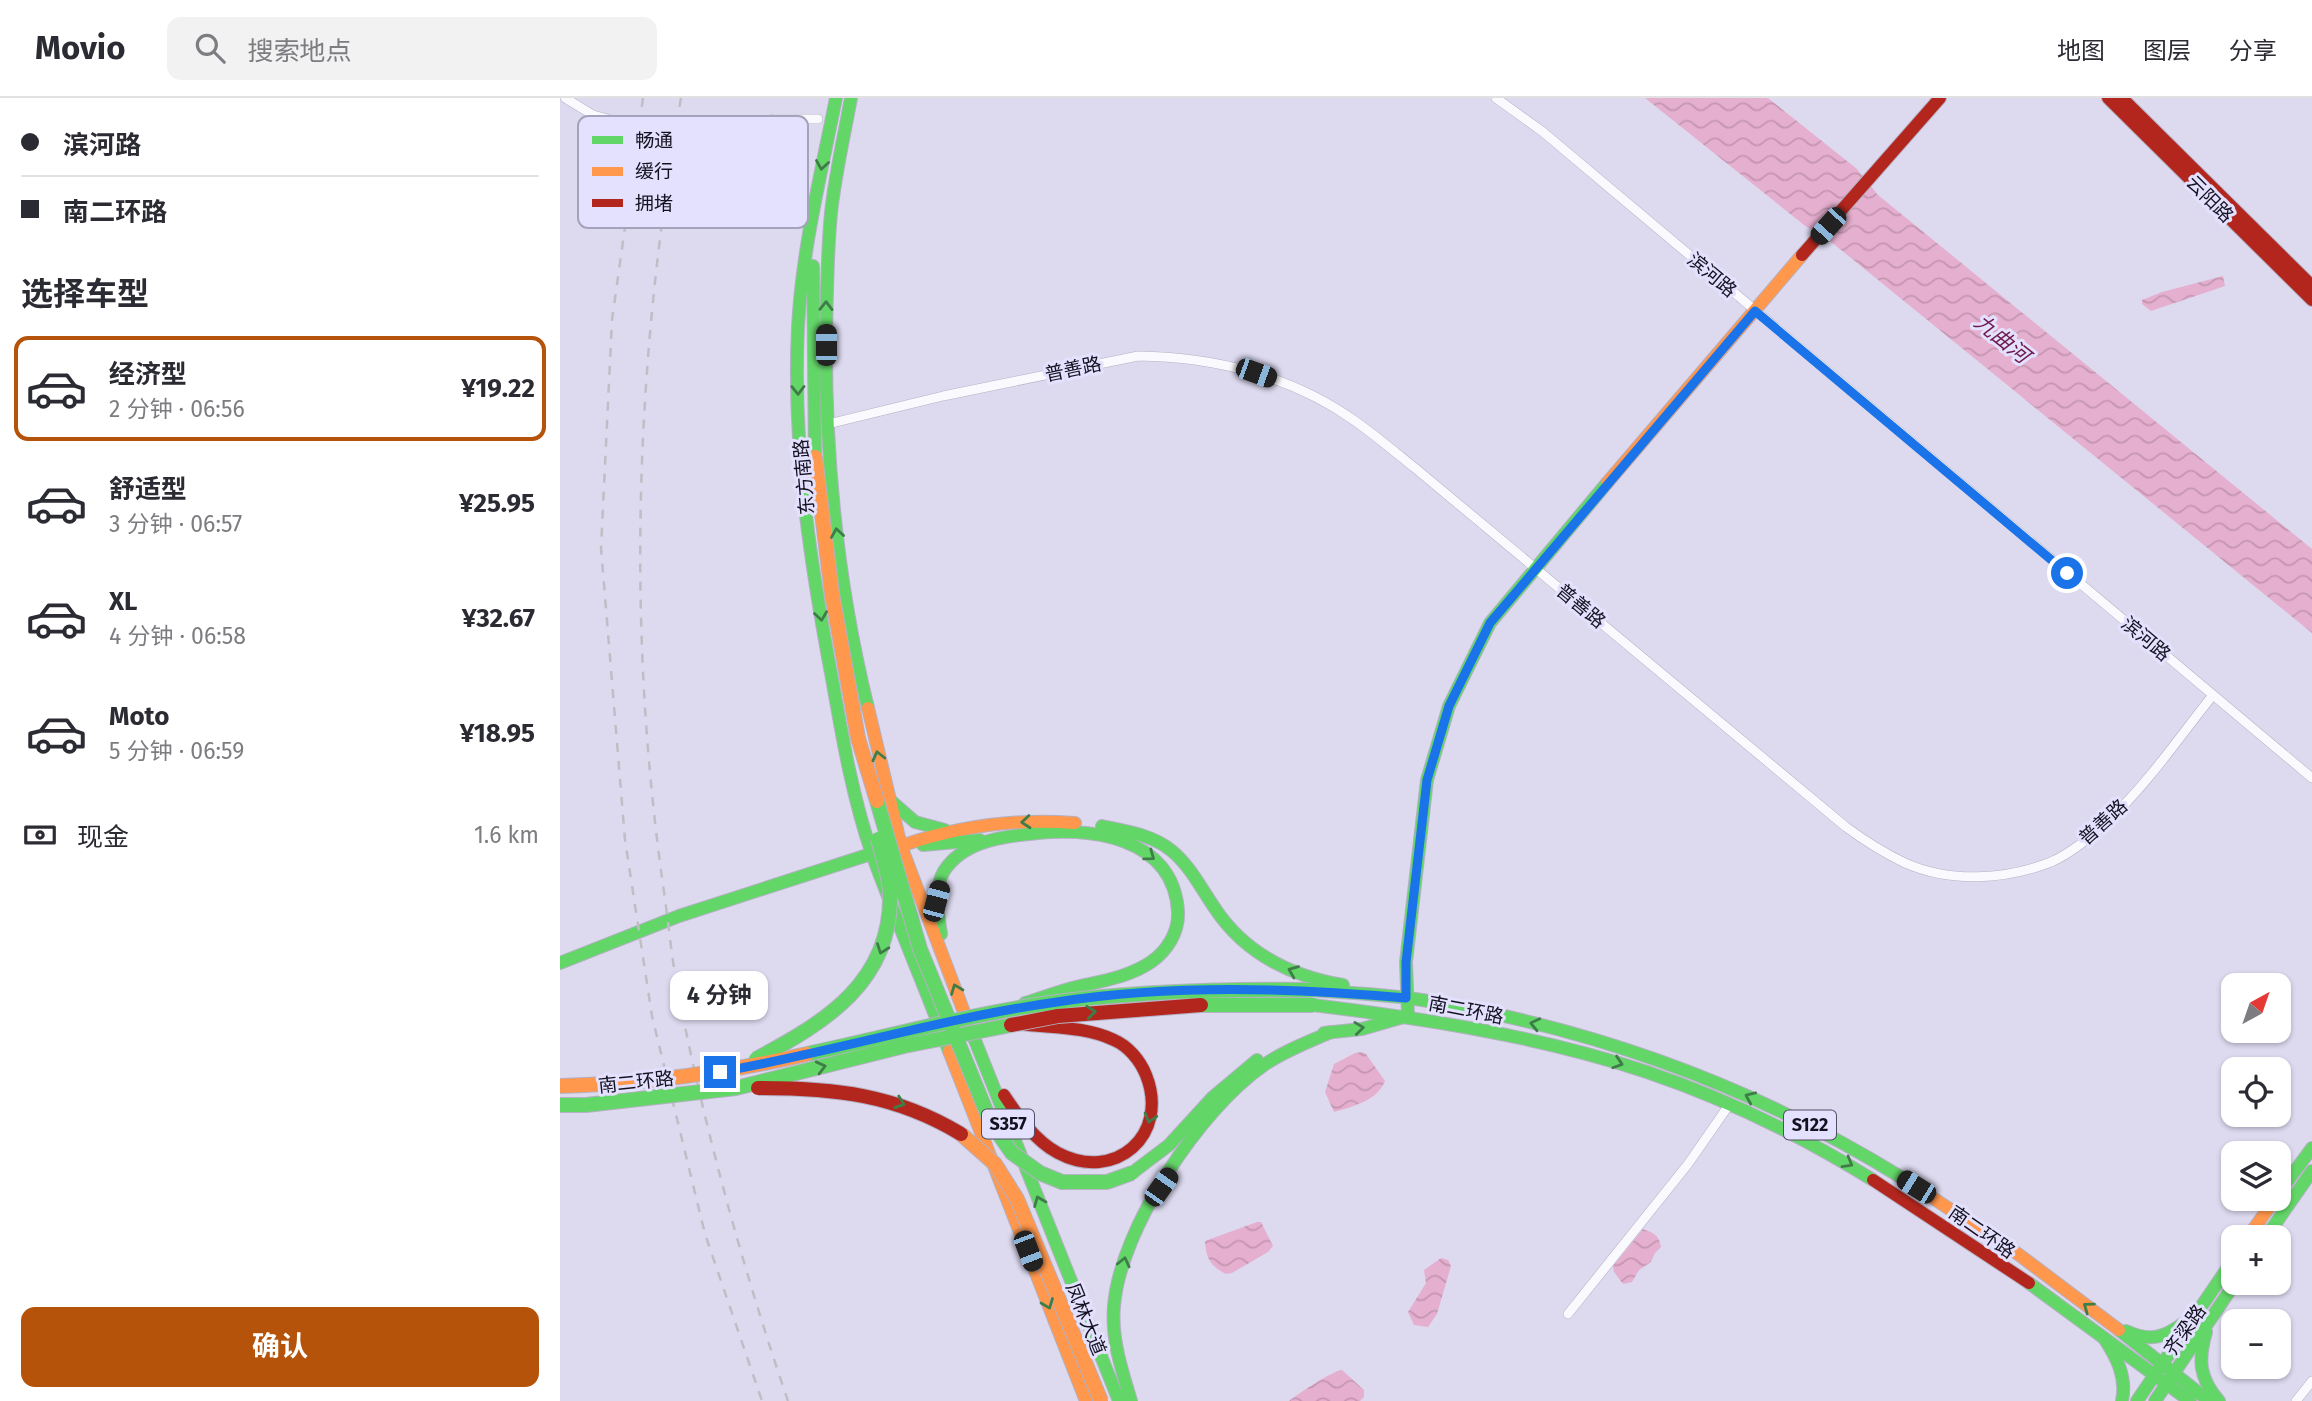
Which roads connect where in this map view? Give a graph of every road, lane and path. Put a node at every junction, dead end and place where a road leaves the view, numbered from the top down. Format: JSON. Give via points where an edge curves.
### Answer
{"nodes":[{"id":1,"x":565,"y":98,"type":"edge"},
{"id":2,"x":836,"y":98,"type":"edge"},
{"id":3,"x":851,"y":98,"type":"edge"},
{"id":4,"x":1496,"y":98,"type":"edge"},
{"id":5,"x":1940,"y":98,"type":"edge"},
{"id":6,"x":2108,"y":98,"type":"edge"},
{"id":7,"x":2122,"y":98,"type":"edge"},
{"id":8,"x":597,"y":116,"type":"edge"},
{"id":9,"x":808,"y":119,"type":"edge"},
{"id":10,"x":818,"y":120,"type":"dead end"},
{"id":11,"x":816,"y":195,"type":"junction"},
{"id":12,"x":2307,"y":282,"type":"edge"},
{"id":13,"x":2312,"y":300,"type":"edge"},
{"id":14,"x":1755,"y":311,"type":"junction"},
{"id":15,"x":828,"y":424,"type":"junction"},
{"id":16,"x":1535,"y":568,"type":"junction"},
{"id":17,"x":2213,"y":695,"type":"junction"},
{"id":18,"x":858,"y":738,"type":"junction"},
{"id":19,"x":2312,"y":778,"type":"edge"},
{"id":20,"x":888,"y":799,"type":"junction"},
{"id":21,"x":950,"y":830,"type":"junction"},
{"id":22,"x":996,"y":838,"type":"junction"},
{"id":23,"x":901,"y":846,"type":"junction"},
{"id":24,"x":872,"y":853,"type":"junction"},
{"id":25,"x":944,"y":960,"type":"junction"},
{"id":26,"x":560,"y":963,"type":"edge"},
{"id":27,"x":1406,"y":998,"type":"junction"},
{"id":28,"x":1004,"y":1010,"type":"junction"},
{"id":29,"x":1408,"y":1016,"type":"junction"},
{"id":30,"x":1015,"y":1024,"type":"junction"},
{"id":31,"x":985,"y":1066,"type":"junction"},
{"id":32,"x":737,"y":1069,"type":"junction"},
{"id":33,"x":560,"y":1086,"type":"edge"},
{"id":34,"x":736,"y":1088,"type":"junction"},
{"id":35,"x":1218,"y":1101,"type":"junction"},
{"id":36,"x":560,"y":1104,"type":"edge"},
{"id":37,"x":1729,"y":1105,"type":"junction"},
{"id":38,"x":2312,"y":1148,"type":"edge"},
{"id":39,"x":1875,"y":1170,"type":"junction"},
{"id":40,"x":2312,"y":1171,"type":"edge"},
{"id":41,"x":2291,"y":1176,"type":"edge"},
{"id":42,"x":2274,"y":1225,"type":"edge"},
{"id":43,"x":2221,"y":1277,"type":"edge"},
{"id":44,"x":2227,"y":1295,"type":"edge"},
{"id":45,"x":2198,"y":1311,"type":"junction"},
{"id":46,"x":1568,"y":1314,"type":"dead end"},
{"id":47,"x":2209,"y":1322,"type":"junction"},
{"id":48,"x":2104,"y":1327,"type":"junction"},
{"id":49,"x":2159,"y":1368,"type":"junction"},
{"id":50,"x":2171,"y":1378,"type":"junction"},
{"id":51,"x":2312,"y":1381,"type":"edge"},
{"id":52,"x":1086,"y":1401,"type":"edge"},
{"id":53,"x":1101,"y":1401,"type":"edge"},
{"id":54,"x":1119,"y":1401,"type":"edge"},
{"id":55,"x":1131,"y":1401,"type":"edge"},
{"id":56,"x":2122,"y":1401,"type":"edge"},
{"id":57,"x":2137,"y":1401,"type":"edge"},
{"id":58,"x":2155,"y":1401,"type":"edge"},
{"id":59,"x":2190,"y":1401,"type":"edge"},
{"id":60,"x":2209,"y":1401,"type":"edge"},
{"id":61,"x":2219,"y":1401,"type":"edge"},
{"id":62,"x":2296,"y":1401,"type":"edge"}],
"edges":[{"from":1,"to":8,"type":"street"},
{"from":2,"to":11,"type":"main road","name":"东方南路","one_way":true},
{"from":15,"to":3,"type":"main road","name":"东方南路","one_way":true,"via":[[831,211]]},
{"from":4,"to":14,"type":"street","name":"滨河路","via":[[1543,132]]},
{"from":5,"to":14,"type":"main road"},
{"from":6,"to":12,"type":"main road","name":"云阳路"},
{"from":7,"to":12,"type":"main road","name":"云阳路"},
{"from":9,"to":10,"type":"street"},
{"from":11,"to":18,"type":"main road","bridge":true,"via":[[812,305],[815,457],[830,582]]},
{"from":11,"to":24,"type":"main road","name":"东方南路","one_way":true,"via":[[797,327],[804,500],[849,770]]},
{"from":12,"to":13,"type":"main road","name":"云阳路"},
{"from":14,"to":16,"type":"main road"},
{"from":14,"to":17,"type":"street","name":"滨河路"},
{"from":15,"to":16,"type":"street","name":"普善路","via":[[1127,358],[1171,356],[1211,362],[1292,386],[1355,421]]},
{"from":20,"to":15,"type":"main road","name":"东方南路","one_way":true,"via":[[854,652],[831,495]]},
{"from":16,"to":17,"type":"street","name":"普善路","via":[[1846,827],[1897,859],[1941,873],[1983,878],[2017,872],[2052,862],[2081,844],[2132,795]]},
{"from":16,"to":27,"type":"main road","via":[[1490,623],[1449,706],[1427,780]]},
{"from":17,"to":19,"type":"street","name":"滨河路"},
{"from":18,"to":32,"type":"main road","one_way":true,"bridge":true,"via":[[890,890],[885,941],[876,965],[832,1014]]},
{"from":18,"to":35,"type":"main road","bridge":true,"via":[[920,949],[990,1124],[1012,1153],[1062,1182],[1107,1182],[1152,1160]]},
{"from":20,"to":21,"type":"main road","via":[[908,820]]},
{"from":20,"to":23,"type":"main road","name":"东方南路"},
{"from":21,"to":23,"type":"main road"},
{"from":27,"to":21,"type":"main road","one_way":true,"via":[[1294,973],[1259,955],[1222,919],[1172,852],[1142,834],[1045,820]]},
{"from":22,"to":23,"type":"main road"},
{"from":22,"to":25,"type":"main road","via":[[976,844],[943,875],[936,901]]},
{"from":22,"to":28,"type":"main road","one_way":true,"bridge":true,"via":[[1063,830],[1107,834],[1142,849],[1164,866],[1175,886],[1179,908],[1177,928],[1166,949],[1148,965]]},
{"from":23,"to":24,"type":"main road"},
{"from":23,"to":25,"type":"main road","name":"凤林大道","number":"S357"},
{"from":24,"to":26,"type":"main road","via":[[679,916]]},
{"from":24,"to":52,"type":"main road","name":"凤林大道","number":"S357","one_way":true},
{"from":31,"to":25,"type":"main road","name":"凤林大道","number":"S357","one_way":true},
{"from":27,"to":28,"type":"main road","name":"南二环路","number":"S122","bridge":true,"via":[[1216,989],[1105,995]]},
{"from":27,"to":29,"type":"main road"},
{"from":39,"to":27,"type":"main road","name":"南二环路","number":"S122","one_way":true,"via":[[1835,1138],[1664,1061],[1556,1029]]},
{"from":28,"to":32,"type":"main road","name":"南二环路","number":"S122","bridge":true},
{"from":30,"to":29,"type":"main road","name":"南二环路","number":"S122","one_way":true,"bridge":true,"via":[[1105,1011],[1214,1004],[1313,1005]]},
{"from":35,"to":29,"type":"main road","one_way":true,"via":[[1250,1064],[1294,1040]]},
{"from":29,"to":37,"type":"main road","name":"南二环路","number":"S122","one_way":true,"via":[[1499,1032],[1607,1059]]},
{"from":30,"to":31,"type":"main road","one_way":true,"bridge":true,"via":[[1111,1038],[1135,1055],[1152,1083],[1154,1104],[1151,1124],[1140,1140],[1108,1162],[1084,1162],[1059,1154],[1013,1109]]},
{"from":34,"to":30,"type":"main road","name":"南二环路","number":"S122","one_way":true,"bridge":true},
{"from":54,"to":31,"type":"main road","name":"凤林大道","number":"S357","one_way":true},
{"from":32,"to":33,"type":"main road","name":"南二环路","number":"S122","bridge":true},
{"from":34,"to":36,"type":"main road","name":"南二环路","number":"S122","bridge":true},
{"from":34,"to":53,"type":"main road","one_way":true,"bridge":true,"via":[[796,1087],[883,1097],[931,1114],[971,1141],[989,1157],[1018,1201]]},
{"from":55,"to":35,"type":"main road","one_way":true,"via":[[1118,1354],[1114,1308],[1126,1252],[1150,1202]]},
{"from":37,"to":39,"type":"main road","name":"南二环路","number":"S122","one_way":true},
{"from":37,"to":46,"type":"street","via":[[1688,1164]]},
{"from":38,"to":41,"type":"main road"},
{"from":39,"to":48,"type":"main road","name":"南二环路","number":"S122","via":[[1926,1211]]},
{"from":40,"to":42,"type":"main road"},
{"from":43,"to":45,"type":"main road","name":"齐梁路"},
{"from":44,"to":47,"type":"main road","name":"齐梁路"},
{"from":45,"to":48,"type":"main road","via":[[2170,1335],[2154,1340]]},
{"from":45,"to":49,"type":"main road","name":"齐梁路"},
{"from":47,"to":50,"type":"main road","name":"齐梁路"},
{"from":47,"to":61,"type":"main road","via":[[2200,1375]]},
{"from":48,"to":49,"type":"main road","name":"南二环路","number":"S122"},
{"from":48,"to":56,"type":"main road","via":[[2120,1363]]},
{"from":49,"to":50,"type":"main road","number":"S122"},
{"from":49,"to":57,"type":"main road","name":"齐梁路"},
{"from":50,"to":58,"type":"main road","name":"齐梁路"},
{"from":50,"to":59,"type":"main road","number":"S122"},
{"from":50,"to":60,"type":"main road","number":"S122"},
{"from":51,"to":62,"type":"street"}]}
